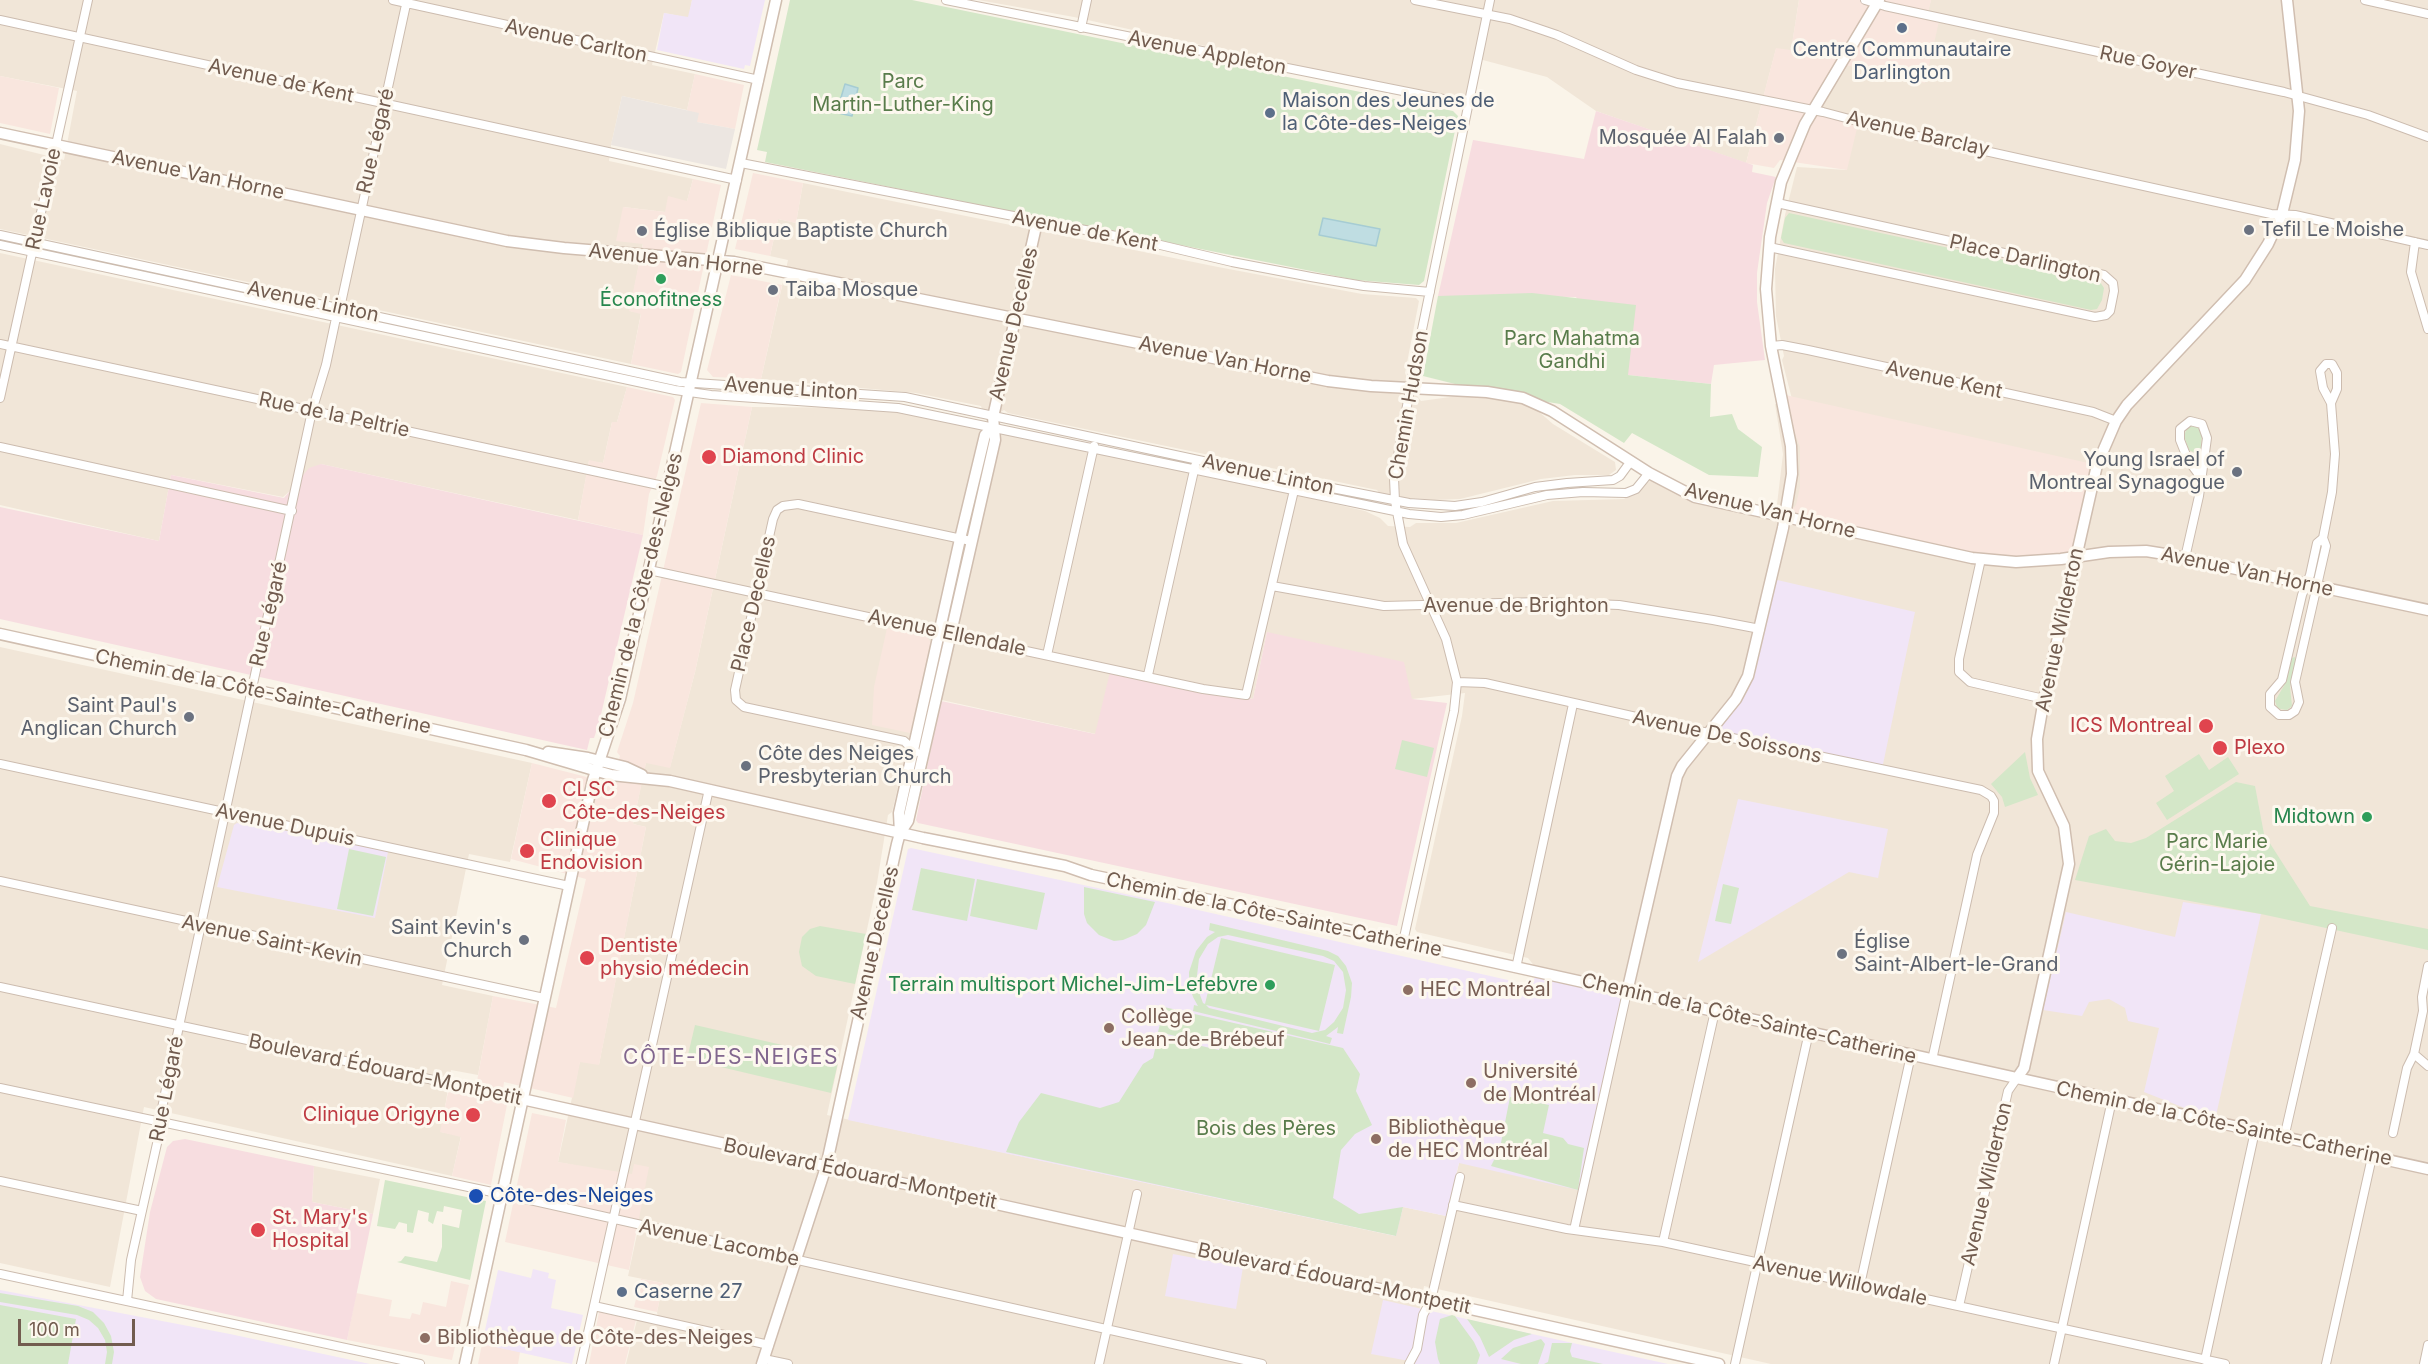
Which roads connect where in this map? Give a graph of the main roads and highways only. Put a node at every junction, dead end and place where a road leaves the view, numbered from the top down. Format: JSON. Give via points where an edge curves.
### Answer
{"nodes":[{"id":1,"x":777,"y":0,"type":"edge"},
{"id":2,"x":2286,"y":0,"type":"edge"},
{"id":3,"x":1878,"y":2,"type":"edge"},
{"id":4,"x":0,"y":133,"type":"edge"},
{"id":5,"x":1037,"y":222,"type":"road end"},
{"id":6,"x":719,"y":260,"type":"junction"},
{"id":7,"x":1016,"y":319,"type":"junction"},
{"id":8,"x":1785,"y":517,"type":"junction"},
{"id":9,"x":2075,"y":557,"type":"junction"},
{"id":10,"x":2428,"y":610,"type":"edge"},
{"id":11,"x":0,"y":634,"type":"edge"},
{"id":12,"x":598,"y":765,"type":"junction"},
{"id":13,"x":900,"y":833,"type":"junction"},
{"id":14,"x":1627,"y":992,"type":"junction"},
{"id":15,"x":2017,"y":1078,"type":"junction"},
{"id":16,"x":522,"y":1099,"type":"junction"},
{"id":17,"x":826,"y":1167,"type":"junction"},
{"id":18,"x":2428,"y":1169,"type":"edge"},
{"id":19,"x":763,"y":1361,"type":"edge"},
{"id":20,"x":465,"y":1364,"type":"edge"},
{"id":21,"x":1719,"y":1364,"type":"edge"}],
"edges":[{"from":1,"to":6,"type":"main road","name":"Chemin de la Côte-des-Neiges"},
{"from":2,"to":9,"type":"main road","name":"Avenue Wilderton","via":[[2298,97],[2295,160],[2282,214],[2245,280],[2116,421],[2097,465]]},
{"from":3,"to":8,"type":"main road","via":[[1813,110],[1793,150],[1777,203],[1766,289],[1771,346],[1791,446],[1792,474]]},
{"from":4,"to":6,"type":"main road","name":"Avenue Van Horne","via":[[522,243]]},
{"from":5,"to":7,"type":"main road","name":"Avenue Decelles"},
{"from":6,"to":7,"type":"main road","name":"Avenue Van Horne"},
{"from":6,"to":12,"type":"main road","name":"Chemin de la Côte-des-Neiges","via":[[618,708]]},
{"from":7,"to":8,"type":"main road","name":"Avenue Van Horne","via":[[1328,381],[1523,398],[1695,497]]},
{"from":7,"to":13,"type":"main road","name":"Avenue Decelles","via":[[993,422],[985,435],[966,540],[918,752],[899,813]]},
{"from":8,"to":9,"type":"main road","name":"Avenue Van Horne","via":[[1981,559],[2016,562]]},
{"from":8,"to":14,"type":"main road","via":[[1748,676],[1677,776]]},
{"from":9,"to":10,"type":"main road","name":"Avenue Van Horne","via":[[2128,551],[2185,558]]},
{"from":9,"to":15,"type":"main road","name":"Avenue Wilderton","via":[[2037,739],[2038,771],[2064,826],[2070,864],[2025,1068]]},
{"from":11,"to":12,"type":"main road","name":"Chemin de la Côte-Sainte-Catherine","via":[[526,750],[574,754]]},
{"from":12,"to":13,"type":"main road","name":"Chemin de la Côte-Sainte-Catherine","via":[[625,767],[648,778]]},
{"from":12,"to":16,"type":"main road","name":"Chemin de la Côte-des-Neiges"},
{"from":13,"to":14,"type":"main road","name":"Chemin de la Côte-Sainte-Catherine","via":[[1065,866]]},
{"from":13,"to":17,"type":"main road","name":"Avenue Decelles"},
{"from":14,"to":15,"type":"main road","name":"Chemin de la Côte-Sainte-Catherine"},
{"from":15,"to":18,"type":"main road","name":"Chemin de la Côte-Sainte-Catherine"},
{"from":16,"to":17,"type":"main road","name":"Boulevard Édouard-Montpetit"},
{"from":16,"to":20,"type":"main road","name":"Chemin de la Côte-des-Neiges"},
{"from":17,"to":19,"type":"main road","name":"Avenue Decelles"},
{"from":17,"to":21,"type":"main road","name":"Boulevard Édouard-Montpetit"}]}
